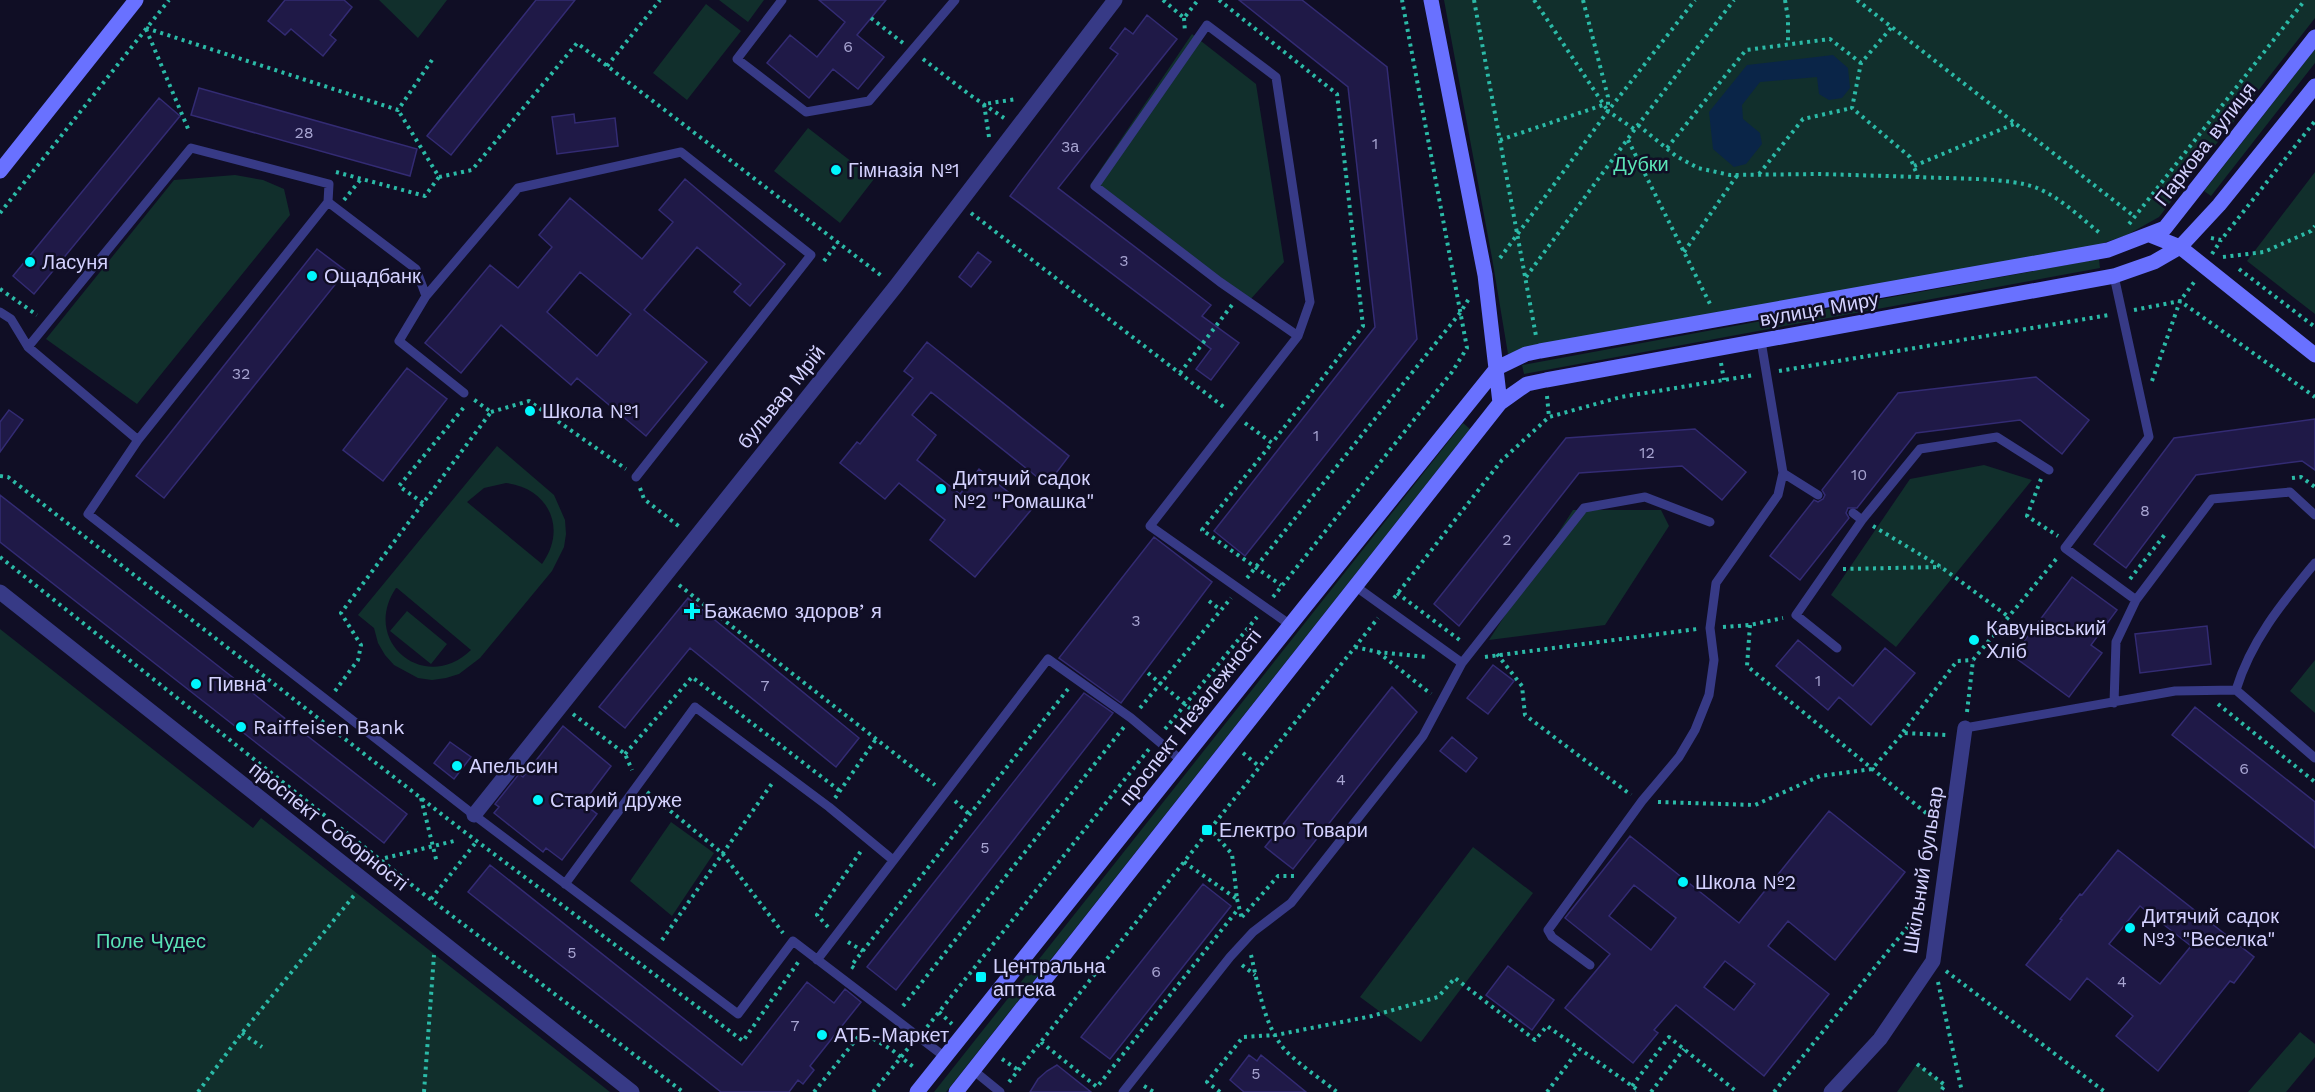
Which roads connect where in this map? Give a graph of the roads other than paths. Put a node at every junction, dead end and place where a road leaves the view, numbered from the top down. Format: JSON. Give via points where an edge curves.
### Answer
{"nodes":[{"id":1,"x":136,"y":0,"type":"edge"},
{"id":2,"x":782,"y":0,"type":"edge"},
{"id":3,"x":955,"y":0,"type":"edge"},
{"id":4,"x":1115,"y":0,"type":"edge"},
{"id":5,"x":1431,"y":0,"type":"edge"},
{"id":6,"x":2315,"y":37,"type":"edge"},
{"id":7,"x":2315,"y":86,"type":"edge"},
{"id":8,"x":0,"y":171,"type":"edge"},
{"id":9,"x":328,"y":202,"type":"junction"},
{"id":10,"x":2146,"y":230,"type":"junction"},
{"id":11,"x":2107,"y":244,"type":"joint"},
{"id":12,"x":2180,"y":247,"type":"junction"},
{"id":13,"x":2114,"y":276,"type":"junction"},
{"id":14,"x":426,"y":296,"type":"junction"},
{"id":15,"x":0,"y":312,"type":"edge"},
{"id":16,"x":1298,"y":336,"type":"junction"},
{"id":17,"x":1761,"y":341,"type":"junction"},
{"id":18,"x":27,"y":347,"type":"junction"},
{"id":19,"x":2315,"y":356,"type":"edge"},
{"id":20,"x":1497,"y":368,"type":"junction"},
{"id":21,"x":464,"y":393,"type":"dead end"},
{"id":22,"x":1500,"y":403,"type":"junction"},
{"id":23,"x":138,"y":440,"type":"junction"},
{"id":24,"x":2047,"y":469,"type":"road end"},
{"id":25,"x":1783,"y":473,"type":"junction"},
{"id":26,"x":636,"y":477,"type":"road end"},
{"id":27,"x":1818,"y":495,"type":"dead end"},
{"id":28,"x":1852,"y":513,"type":"dead end"},
{"id":29,"x":2315,"y":515,"type":"edge"},
{"id":30,"x":1862,"y":520,"type":"junction"},
{"id":31,"x":1710,"y":522,"type":"dead end"},
{"id":32,"x":2315,"y":562,"type":"edge"},
{"id":33,"x":1355,"y":586,"type":"junction"},
{"id":34,"x":0,"y":592,"type":"edge"},
{"id":35,"x":2136,"y":600,"type":"junction"},
{"id":36,"x":1289,"y":624,"type":"junction"},
{"id":37,"x":1837,"y":648,"type":"dead end"},
{"id":38,"x":1462,"y":663,"type":"junction"},
{"id":39,"x":2236,"y":690,"type":"junction"},
{"id":40,"x":2114,"y":703,"type":"junction"},
{"id":41,"x":1964,"y":732,"type":"joint"},
{"id":42,"x":2315,"y":758,"type":"edge"},
{"id":43,"x":1182,"y":761,"type":"junction"},
{"id":44,"x":474,"y":815,"type":"junction"},
{"id":45,"x":893,"y":860,"type":"junction"},
{"id":46,"x":565,"y":884,"type":"junction"},
{"id":47,"x":818,"y":960,"type":"junction"},
{"id":48,"x":1590,"y":965,"type":"dead end"},
{"id":49,"x":945,"y":1057,"type":"junction"},
{"id":50,"x":974,"y":1070,"type":"junction"},
{"id":51,"x":1004,"y":1088,"type":"edge"},
{"id":52,"x":632,"y":1092,"type":"edge"},
{"id":53,"x":917,"y":1092,"type":"edge"},
{"id":54,"x":956,"y":1092,"type":"edge"},
{"id":55,"x":1123,"y":1092,"type":"edge"},
{"id":56,"x":1831,"y":1092,"type":"edge"}],
"edges":[{"from":1,"to":8,"type":"street"},
{"from":2,"to":3,"type":"lane","via":[[737,59],[806,112],[869,101]]},
{"from":4,"to":44,"type":"street","name":"бульвар Мрій","via":[[959,204]]},
{"from":5,"to":20,"type":"street","via":[[1485,275]]},
{"from":6,"to":10,"type":"street","name":"Паркова вулиця","via":[[2165,228]]},
{"from":7,"to":12,"type":"street"},
{"from":9,"to":14,"type":"lane","via":[[416,269]]},
{"from":9,"to":18,"type":"lane","via":[[329,183],[191,148]]},
{"from":9,"to":23,"type":"lane"},
{"from":10,"to":11,"type":"street","name":"Паркова вулиця"},
{"from":10,"to":12,"type":"street"},
{"from":11,"to":20,"type":"street","name":"вулиця Миру","via":[[1533,352]]},
{"from":12,"to":13,"type":"street","name":"вулиця Миру","via":[[2154,262]]},
{"from":12,"to":19,"type":"street"},
{"from":13,"to":17,"type":"street","name":"вулиця Миру"},
{"from":13,"to":35,"type":"lane","via":[[2149,437],[2065,548]]},
{"from":14,"to":21,"type":"lane","via":[[399,341]]},
{"from":14,"to":26,"type":"lane","via":[[518,188],[681,152],[811,255]]},
{"from":15,"to":18,"type":"lane","via":[[11,319]]},
{"from":16,"to":16,"type":"lane","via":[[1310,302],[1276,77],[1207,25],[1095,186]]},
{"from":16,"to":36,"type":"lane","via":[[1150,526]]},
{"from":17,"to":22,"type":"street","name":"вулиця Миру","via":[[1527,384]]},
{"from":17,"to":25,"type":"lane"},
{"from":18,"to":23,"type":"lane"},
{"from":20,"to":22,"type":"street"},
{"from":20,"to":36,"type":"street","name":"проспект Незалежності"},
{"from":22,"to":33,"type":"street"},
{"from":23,"to":44,"type":"lane","via":[[88,514]]},
{"from":24,"to":30,"type":"lane","via":[[1997,436],[1920,449]]},
{"from":25,"to":27,"type":"lane"},
{"from":25,"to":48,"type":"lane","via":[[1778,495],[1716,583],[1710,628],[1715,655],[1709,695],[1695,730],[1679,757],[1548,930]]},
{"from":28,"to":30,"type":"lane"},
{"from":29,"to":35,"type":"lane","via":[[2290,492],[2212,499]]},
{"from":30,"to":37,"type":"lane","via":[[1796,615]]},
{"from":31,"to":38,"type":"lane","via":[[1645,497],[1584,508]]},
{"from":32,"to":39,"type":"lane","via":[[2272,615],[2243,667]]},
{"from":33,"to":38,"type":"lane"},
{"from":33,"to":50,"type":"street"},
{"from":34,"to":52,"type":"street","name":"проспект Соборності"},
{"from":35,"to":40,"type":"lane","via":[[2116,642]]},
{"from":36,"to":43,"type":"street","name":"проспект Незалежності"},
{"from":38,"to":55,"type":"lane","via":[[1416,745],[1291,903],[1253,932],[1230,957]]},
{"from":39,"to":40,"type":"lane","via":[[2175,692]]},
{"from":39,"to":42,"type":"lane"},
{"from":40,"to":41,"type":"lane"},
{"from":41,"to":56,"type":"street","name":"Шкільний бульвар","via":[[1933,961],[1880,1039]]},
{"from":43,"to":45,"type":"lane","via":[[1131,718],[1048,659]]},
{"from":43,"to":49,"type":"street","name":"проспект Незалежності"},
{"from":44,"to":46,"type":"lane"},
{"from":45,"to":46,"type":"lane","via":[[695,707]]},
{"from":45,"to":47,"type":"lane"},
{"from":46,"to":47,"type":"lane","via":[[738,1014],[793,941]]},
{"from":47,"to":49,"type":"lane"},
{"from":49,"to":53,"type":"street","name":"проспект Незалежності"},
{"from":50,"to":51,"type":"lane"},
{"from":50,"to":54,"type":"street"}]}
